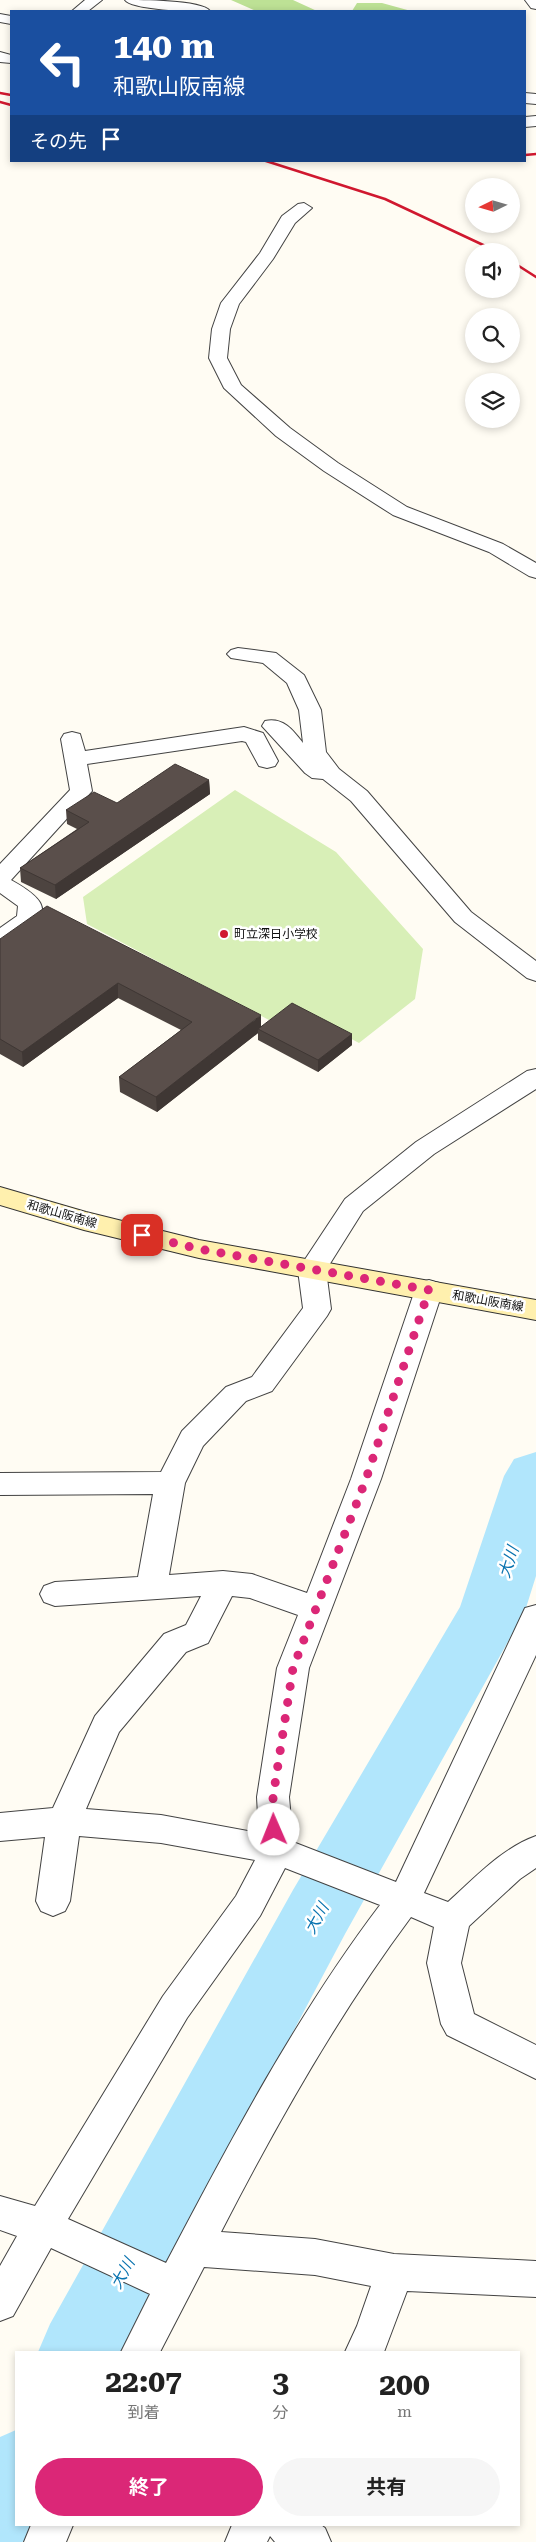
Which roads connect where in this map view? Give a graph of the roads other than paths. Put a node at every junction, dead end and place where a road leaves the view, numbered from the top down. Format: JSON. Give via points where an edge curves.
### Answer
{"nodes":[{"id":1,"x":95,"y":0,"type":"edge"},
{"id":2,"x":132,"y":0,"type":"edge"},
{"id":3,"x":532,"y":0,"type":"edge"},
{"id":4,"x":536,"y":5,"type":"edge"},
{"id":5,"x":80,"y":10,"type":"edge"},
{"id":6,"x":197,"y":10,"type":"edge"},
{"id":7,"x":304,"y":208,"type":"dead end"},
{"id":8,"x":536,"y":572,"type":"edge"},
{"id":9,"x":238,"y":654,"type":"dead end"},
{"id":10,"x":274,"y":726,"type":"dead end"},
{"id":11,"x":267,"y":761,"type":"dead end"},
{"id":12,"x":352,"y":791,"type":"junction"},
{"id":13,"x":0,"y":878,"type":"edge"},
{"id":14,"x":0,"y":884,"type":"edge"},
{"id":15,"x":0,"y":939,"type":"edge"},
{"id":16,"x":536,"y":973,"type":"edge"},
{"id":17,"x":536,"y":1076,"type":"edge"},
{"id":18,"x":0,"y":1196,"type":"edge"},
{"id":19,"x":312,"y":1270,"type":"junction"},
{"id":20,"x":429,"y":1290,"type":"junction"},
{"id":21,"x":536,"y":1310,"type":"edge"},
{"id":22,"x":0,"y":1484,"type":"edge"},
{"id":23,"x":170,"y":1484,"type":"junction"},
{"id":24,"x":223,"y":1583,"type":"junction"},
{"id":25,"x":151,"y":1588,"type":"junction"},
{"id":26,"x":55,"y":1594,"type":"dead end"},
{"id":27,"x":316,"y":1608,"type":"junction"},
{"id":28,"x":536,"y":1617,"type":"edge"},
{"id":29,"x":64,"y":1821,"type":"junction"},
{"id":30,"x":0,"y":1827,"type":"edge"},
{"id":31,"x":536,"y":1850,"type":"edge"},
{"id":32,"x":285,"y":1853,"type":"junction"},
{"id":33,"x":399,"y":1898,"type":"junction"},
{"id":34,"x":53,"y":1902,"type":"dead end"},
{"id":35,"x":453,"y":1919,"type":"junction"},
{"id":36,"x":536,"y":2063,"type":"edge"},
{"id":37,"x":0,"y":2213,"type":"edge"},
{"id":38,"x":43,"y":2226,"type":"junction"},
{"id":39,"x":193,"y":2248,"type":"junction"},
{"id":40,"x":394,"y":2272,"type":"junction"},
{"id":41,"x":536,"y":2279,"type":"edge"},
{"id":42,"x":174,"y":2286,"type":"junction"},
{"id":43,"x":0,"y":2303,"type":"edge"},
{"id":44,"x":141,"y":2351,"type":"edge"},
{"id":45,"x":365,"y":2351,"type":"edge"},
{"id":46,"x":52,"y":2526,"type":"edge"},
{"id":47,"x":253,"y":2526,"type":"edge"},
{"id":48,"x":287,"y":2526,"type":"edge"},
{"id":49,"x":44,"y":2542,"type":"edge"},
{"id":50,"x":245,"y":2542,"type":"edge"},
{"id":51,"x":311,"y":2542,"type":"edge"}],
"edges":[{"from":1,"to":5,"type":"street"},
{"from":2,"to":6,"type":"street"},
{"from":3,"to":4,"type":"street"},
{"from":7,"to":8,"type":"street","via":[[288,220],[267,255],[230,303],[221,329],[218,358],[233,388],[283,432],[400,511],[496,548]]},
{"from":9,"to":12,"type":"street","via":[[269,657],[296,680],[310,710],[314,752],[331,774]]},
{"from":10,"to":12,"type":"street","via":[[284,732],[316,771]]},
{"from":11,"to":13,"type":"street","via":[[255,738],[244,734],[74,749],[81,791]]},
{"from":12,"to":16,"type":"street","via":[[463,917]]},
{"from":14,"to":15,"type":"street","via":[[30,904],[29,919]]},
{"from":17,"to":19,"type":"street","via":[[425,1148],[354,1205]]},
{"from":18,"to":19,"type":"main road","name":"和歌山阪南線","via":[[84,1222],[199,1249]]},
{"from":19,"to":20,"type":"main road","name":"和歌山阪南線"},
{"from":19,"to":23,"type":"street","via":[[317,1309],[262,1384],[236,1394],[192,1439]]},
{"from":20,"to":21,"type":"main road","name":"和歌山阪南線"},
{"from":20,"to":27,"type":"street","via":[[366,1479]]},
{"from":22,"to":23,"type":"street"},
{"from":23,"to":25,"type":"street"},
{"from":24,"to":25,"type":"street"},
{"from":24,"to":27,"type":"street","via":[[252,1586]]},
{"from":24,"to":29,"type":"street","via":[[197,1634],[175,1643],[106,1725]]},
{"from":25,"to":26,"type":"street"},
{"from":27,"to":32,"type":"street","via":[[292,1677],[273,1797]]},
{"from":28,"to":33,"type":"street","via":[[516,1665]]},
{"from":29,"to":30,"type":"street"},
{"from":29,"to":32,"type":"street","via":[[161,1829]]},
{"from":29,"to":34,"type":"street"},
{"from":31,"to":35,"type":"street","via":[[508,1869]]},
{"from":32,"to":33,"type":"street"},
{"from":32,"to":38,"type":"street","via":[[175,2007]]},
{"from":33,"to":35,"type":"street"},
{"from":33,"to":39,"type":"street","via":[[257,2127]]},
{"from":35,"to":36,"type":"street","via":[[444,1963],[459,2024]]},
{"from":37,"to":38,"type":"street"},
{"from":38,"to":42,"type":"street"},
{"from":38,"to":43,"type":"street"},
{"from":39,"to":40,"type":"street","via":[[315,2257]]},
{"from":39,"to":42,"type":"street"},
{"from":40,"to":41,"type":"street"},
{"from":40,"to":45,"type":"street","via":[[374,2333]]},
{"from":42,"to":44,"type":"street"},
{"from":46,"to":49,"type":"street"},
{"from":47,"to":50,"type":"street"},
{"from":48,"to":51,"type":"street"}]}
